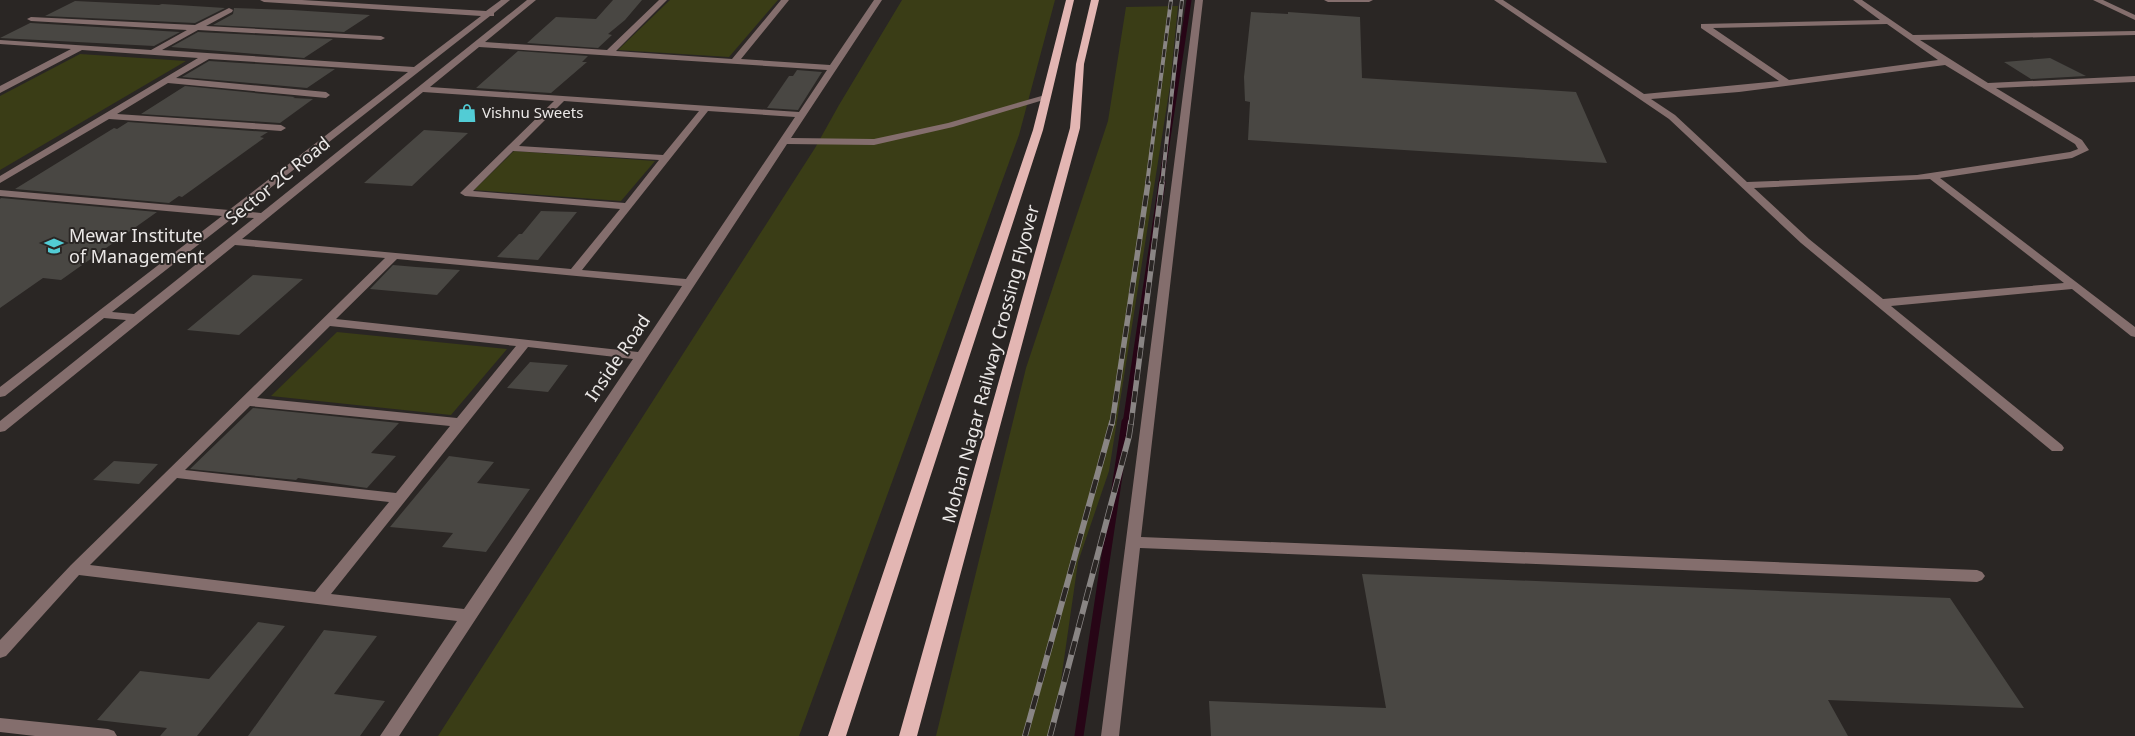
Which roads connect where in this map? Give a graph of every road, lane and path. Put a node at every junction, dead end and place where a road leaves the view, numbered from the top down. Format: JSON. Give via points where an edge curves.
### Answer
{"nodes":[{"id":1,"x":264,"y":0,"type":"edge"},
{"id":2,"x":506,"y":0,"type":"edge"},
{"id":3,"x":532,"y":0,"type":"edge"},
{"id":4,"x":663,"y":0,"type":"edge"},
{"id":5,"x":785,"y":0,"type":"edge"},
{"id":6,"x":878,"y":0,"type":"edge"},
{"id":7,"x":1070,"y":0,"type":"edge"},
{"id":8,"x":1095,"y":0,"type":"edge"},
{"id":9,"x":1199,"y":0,"type":"edge"},
{"id":10,"x":1328,"y":0,"type":"edge"},
{"id":11,"x":1369,"y":0,"type":"edge"},
{"id":12,"x":1498,"y":0,"type":"edge"},
{"id":13,"x":1857,"y":0,"type":"edge"},
{"id":14,"x":2098,"y":0,"type":"edge"},
{"id":15,"x":229,"y":10,"type":"dead end"},
{"id":16,"x":488,"y":14,"type":"junction"},
{"id":17,"x":513,"y":15,"type":"junction"},
{"id":18,"x":2135,"y":18,"type":"edge"},
{"id":19,"x":31,"y":19,"type":"dead end"},
{"id":20,"x":1891,"y":22,"type":"junction"},
{"id":21,"x":198,"y":26,"type":"junction"},
{"id":22,"x":2135,"y":33,"type":"edge"},
{"id":23,"x":381,"y":38,"type":"dead end"},
{"id":24,"x":1910,"y":38,"type":"junction"},
{"id":25,"x":0,"y":42,"type":"edge"},
{"id":26,"x":477,"y":44,"type":"junction"},
{"id":27,"x":80,"y":48,"type":"junction"},
{"id":28,"x":151,"y":53,"type":"junction"},
{"id":29,"x":609,"y":53,"type":"junction"},
{"id":30,"x":207,"y":56,"type":"junction"},
{"id":31,"x":734,"y":61,"type":"junction"},
{"id":32,"x":1946,"y":62,"type":"junction"},
{"id":33,"x":832,"y":68,"type":"junction"},
{"id":34,"x":415,"y":70,"type":"junction"},
{"id":35,"x":2135,"y":79,"type":"edge"},
{"id":36,"x":166,"y":80,"type":"junction"},
{"id":37,"x":1786,"y":82,"type":"junction"},
{"id":38,"x":1987,"y":86,"type":"junction"},
{"id":39,"x":0,"y":90,"type":"edge"},
{"id":40,"x":421,"y":90,"type":"junction"},
{"id":41,"x":326,"y":95,"type":"dead end"},
{"id":42,"x":1642,"y":97,"type":"junction"},
{"id":43,"x":1045,"y":98,"type":"junction"},
{"id":44,"x":561,"y":99,"type":"junction"},
{"id":45,"x":704,"y":109,"type":"junction"},
{"id":46,"x":801,"y":115,"type":"junction"},
{"id":47,"x":107,"y":116,"type":"junction"},
{"id":48,"x":282,"y":128,"type":"dead end"},
{"id":49,"x":338,"y":130,"type":"junction"},
{"id":50,"x":367,"y":133,"type":"junction"},
{"id":51,"x":784,"y":142,"type":"junction"},
{"id":52,"x":510,"y":148,"type":"junction"},
{"id":53,"x":666,"y":158,"type":"junction"},
{"id":54,"x":1932,"y":176,"type":"junction"},
{"id":55,"x":0,"y":180,"type":"edge"},
{"id":56,"x":1745,"y":185,"type":"junction"},
{"id":57,"x":0,"y":194,"type":"edge"},
{"id":58,"x":627,"y":206,"type":"junction"},
{"id":59,"x":231,"y":214,"type":"junction"},
{"id":60,"x":263,"y":216,"type":"junction"},
{"id":61,"x":232,"y":241,"type":"junction"},
{"id":62,"x":394,"y":256,"type":"junction"},
{"id":63,"x":574,"y":272,"type":"junction"},
{"id":64,"x":689,"y":283,"type":"junction"},
{"id":65,"x":2072,"y":286,"type":"junction"},
{"id":66,"x":1882,"y":304,"type":"junction"},
{"id":67,"x":101,"y":314,"type":"junction"},
{"id":68,"x":137,"y":318,"type":"junction"},
{"id":69,"x":327,"y":322,"type":"junction"},
{"id":70,"x":2135,"y":334,"type":"edge"},
{"id":71,"x":525,"y":343,"type":"junction"},
{"id":72,"x":641,"y":356,"type":"junction"},
{"id":73,"x":0,"y":393,"type":"edge"},
{"id":74,"x":246,"y":402,"type":"junction"},
{"id":75,"x":460,"y":423,"type":"junction"},
{"id":76,"x":0,"y":428,"type":"edge"},
{"id":77,"x":2057,"y":448,"type":"dead end"},
{"id":78,"x":173,"y":473,"type":"junction"},
{"id":79,"x":400,"y":498,"type":"junction"},
{"id":80,"x":1133,"y":542,"type":"junction"},
{"id":81,"x":76,"y":570,"type":"junction"},
{"id":82,"x":1977,"y":576,"type":"dead end"},
{"id":83,"x":319,"y":598,"type":"junction"},
{"id":84,"x":468,"y":616,"type":"junction"},
{"id":85,"x":0,"y":651,"type":"edge"},
{"id":86,"x":0,"y":725,"type":"edge"},
{"id":87,"x":43,"y":732,"type":"edge"},
{"id":88,"x":108,"y":736,"type":"edge"},
{"id":89,"x":388,"y":736,"type":"edge"},
{"id":90,"x":837,"y":736,"type":"edge"},
{"id":91,"x":908,"y":736,"type":"edge"},
{"id":92,"x":1110,"y":736,"type":"edge"}],
"edges":[{"from":1,"to":16,"type":"street"},
{"from":2,"to":16,"type":"street","name":"Sector 2C Road"},
{"from":3,"to":17,"type":"street","name":"Sector 2C Road"},
{"from":4,"to":29,"type":"street"},
{"from":5,"to":31,"type":"street"},
{"from":6,"to":33,"type":"street","name":"Inside Road"},
{"from":7,"to":43,"type":"main road","name":"Mohan Nagar Railway Crossing Flyover"},
{"from":8,"to":91,"type":"main road","name":"Mohan Nagar Railway Crossing Flyover","via":[[1080,64],[1076,128]]},
{"from":9,"to":80,"type":"street"},
{"from":10,"to":11,"type":"street"},
{"from":12,"to":42,"type":"street"},
{"from":13,"to":20,"type":"street"},
{"from":14,"to":18,"type":"street"},
{"from":15,"to":21,"type":"street"},
{"from":16,"to":17,"type":"street"},
{"from":16,"to":34,"type":"street","name":"Sector 2C Road"},
{"from":17,"to":26,"type":"street","name":"Sector 2C Road"},
{"from":19,"to":21,"type":"street"},
{"from":20,"to":24,"type":"street"},
{"from":20,"to":37,"type":"street","via":[[1704,26]]},
{"from":21,"to":23,"type":"street"},
{"from":21,"to":28,"type":"street"},
{"from":22,"to":24,"type":"street"},
{"from":24,"to":32,"type":"street"},
{"from":25,"to":27,"type":"street"},
{"from":26,"to":29,"type":"street"},
{"from":26,"to":40,"type":"street","name":"Sector 2C Road"},
{"from":27,"to":28,"type":"street"},
{"from":27,"to":39,"type":"street"},
{"from":28,"to":30,"type":"street"},
{"from":29,"to":31,"type":"street"},
{"from":30,"to":34,"type":"street"},
{"from":30,"to":36,"type":"street"},
{"from":31,"to":33,"type":"street"},
{"from":32,"to":37,"type":"street"},
{"from":32,"to":38,"type":"street"},
{"from":33,"to":46,"type":"street","name":"Inside Road"},
{"from":34,"to":49,"type":"street","name":"Sector 2C Road"},
{"from":35,"to":38,"type":"street"},
{"from":36,"to":41,"type":"street"},
{"from":36,"to":47,"type":"street"},
{"from":37,"to":42,"type":"street"},
{"from":38,"to":54,"type":"street","via":[[2079,142],[2084,150],[2072,155]]},
{"from":40,"to":44,"type":"street"},
{"from":40,"to":50,"type":"street","name":"Sector 2C Road"},
{"from":42,"to":56,"type":"street","via":[[1672,117]]},
{"from":43,"to":51,"type":"street","via":[[874,142]]},
{"from":43,"to":90,"type":"main road","name":"Mohan Nagar Railway Crossing Flyover","via":[[1038,130]]},
{"from":44,"to":45,"type":"street"},
{"from":44,"to":52,"type":"street"},
{"from":45,"to":46,"type":"street"},
{"from":45,"to":53,"type":"street"},
{"from":46,"to":51,"type":"street","name":"Inside Road"},
{"from":47,"to":48,"type":"street"},
{"from":47,"to":55,"type":"street"},
{"from":49,"to":50,"type":"street"},
{"from":49,"to":59,"type":"street","name":"Sector 2C Road"},
{"from":50,"to":60,"type":"street","name":"Sector 2C Road"},
{"from":51,"to":64,"type":"street","name":"Inside Road"},
{"from":52,"to":53,"type":"street"},
{"from":52,"to":58,"type":"street","via":[[465,193]]},
{"from":53,"to":58,"type":"street"},
{"from":54,"to":56,"type":"street"},
{"from":54,"to":65,"type":"street"},
{"from":56,"to":66,"type":"street"},
{"from":57,"to":59,"type":"street"},
{"from":58,"to":63,"type":"street"},
{"from":59,"to":60,"type":"street"},
{"from":59,"to":67,"type":"street","name":"Sector 2C Road"},
{"from":60,"to":61,"type":"street","name":"Sector 2C Road"},
{"from":61,"to":62,"type":"street"},
{"from":61,"to":68,"type":"street","name":"Sector 2C Road"},
{"from":62,"to":63,"type":"street"},
{"from":62,"to":69,"type":"street"},
{"from":63,"to":64,"type":"street"},
{"from":64,"to":72,"type":"street","name":"Inside Road"},
{"from":65,"to":66,"type":"street"},
{"from":65,"to":70,"type":"street"},
{"from":66,"to":77,"type":"street"},
{"from":67,"to":68,"type":"street"},
{"from":67,"to":73,"type":"street","name":"Sector 2C Road"},
{"from":68,"to":76,"type":"street","name":"Sector 2C Road"},
{"from":69,"to":71,"type":"street"},
{"from":69,"to":74,"type":"street"},
{"from":71,"to":72,"type":"street"},
{"from":71,"to":75,"type":"street"},
{"from":72,"to":84,"type":"street","name":"Inside Road"},
{"from":74,"to":75,"type":"street"},
{"from":74,"to":78,"type":"street"},
{"from":75,"to":79,"type":"street"},
{"from":78,"to":79,"type":"street"},
{"from":78,"to":81,"type":"street"},
{"from":79,"to":83,"type":"street"},
{"from":80,"to":82,"type":"street"},
{"from":80,"to":92,"type":"street"},
{"from":81,"to":83,"type":"street"},
{"from":81,"to":85,"type":"street"},
{"from":83,"to":84,"type":"street"},
{"from":84,"to":89,"type":"street","name":"Inside Road"},
{"from":86,"to":87,"type":"street"},
{"from":87,"to":88,"type":"street"}]}
